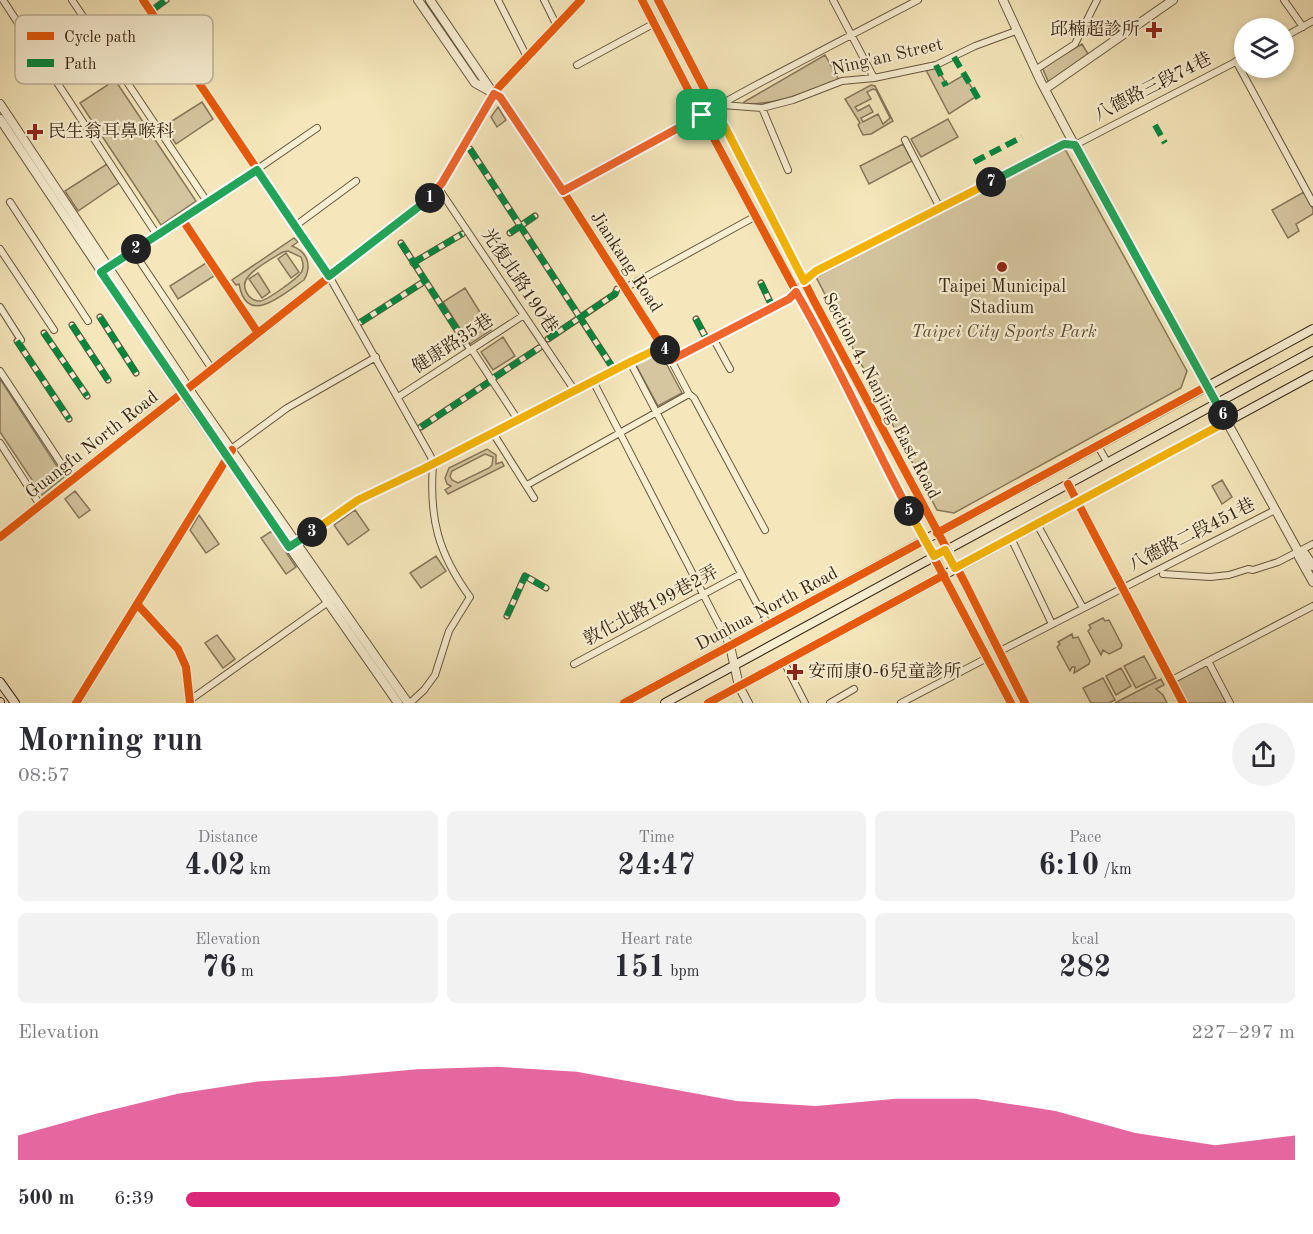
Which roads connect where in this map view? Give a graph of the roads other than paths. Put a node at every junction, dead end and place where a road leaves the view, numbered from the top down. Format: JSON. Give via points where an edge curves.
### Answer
{"nodes":[{"id":1,"x":3,"y":0,"type":"edge"},
{"id":2,"x":72,"y":0,"type":"edge"},
{"id":3,"x":143,"y":0,"type":"edge"},
{"id":4,"x":166,"y":0,"type":"edge"},
{"id":5,"x":418,"y":0,"type":"edge"},
{"id":6,"x":430,"y":0,"type":"edge"},
{"id":7,"x":498,"y":0,"type":"edge"},
{"id":8,"x":544,"y":0,"type":"edge"},
{"id":9,"x":580,"y":0,"type":"edge"},
{"id":10,"x":642,"y":0,"type":"edge"},
{"id":11,"x":658,"y":0,"type":"edge"},
{"id":12,"x":833,"y":0,"type":"edge"},
{"id":13,"x":918,"y":0,"type":"edge"},
{"id":14,"x":1003,"y":0,"type":"edge"},
{"id":15,"x":1097,"y":0,"type":"edge"},
{"id":16,"x":1173,"y":0,"type":"edge"},
{"id":17,"x":1284,"y":0,"type":"edge"},
{"id":18,"x":155,"y":8,"type":"dead end"},
{"id":19,"x":82,"y":15,"type":"edge"},
{"id":20,"x":153,"y":15,"type":"edge"},
{"id":21,"x":15,"y":18,"type":"edge"},
{"id":22,"x":1313,"y":21,"type":"edge"},
{"id":23,"x":653,"y":24,"type":"junction"},
{"id":24,"x":557,"y":26,"type":"junction"},
{"id":25,"x":1303,"y":27,"type":"junction"},
{"id":26,"x":1016,"y":31,"type":"junction"},
{"id":27,"x":1294,"y":32,"type":"edge"},
{"id":28,"x":851,"y":36,"type":"junction"},
{"id":29,"x":527,"y":57,"type":"junction"},
{"id":30,"x":1234,"y":62,"type":"edge"},
{"id":31,"x":577,"y":65,"type":"dead end"},
{"id":32,"x":1035,"y":70,"type":"junction"},
{"id":33,"x":874,"y":78,"type":"junction"},
{"id":34,"x":1245,"y":78,"type":"edge"},
{"id":35,"x":58,"y":84,"type":"edge"},
{"id":36,"x":128,"y":84,"type":"edge"},
{"id":37,"x":199,"y":84,"type":"edge"},
{"id":38,"x":1045,"y":89,"type":"junction"},
{"id":39,"x":494,"y":94,"type":"junction"},
{"id":40,"x":0,"y":104,"type":"edge"},
{"id":41,"x":718,"y":107,"type":"junction"},
{"id":42,"x":762,"y":108,"type":"junction"},
{"id":43,"x":702,"y":115,"type":"junction"},
{"id":44,"x":0,"y":119,"type":"edge"},
{"id":45,"x":317,"y":128,"type":"dead end"},
{"id":46,"x":905,"y":140,"type":"dead end"},
{"id":47,"x":1075,"y":145,"type":"junction"},
{"id":48,"x":470,"y":148,"type":"dead end"},
{"id":49,"x":257,"y":170,"type":"junction"},
{"id":50,"x":788,"y":170,"type":"dead end"},
{"id":51,"x":356,"y":181,"type":"dead end"},
{"id":52,"x":439,"y":189,"type":"junction"},
{"id":53,"x":563,"y":191,"type":"junction"},
{"id":54,"x":10,"y":202,"type":"dead end"},
{"id":55,"x":208,"y":203,"type":"junction"},
{"id":56,"x":1313,"y":203,"type":"edge"},
{"id":57,"x":940,"y":208,"type":"junction"},
{"id":58,"x":535,"y":216,"type":"dead end"},
{"id":59,"x":756,"y":216,"type":"junction"},
{"id":60,"x":182,"y":219,"type":"junction"},
{"id":61,"x":295,"y":226,"type":"junction"},
{"id":62,"x":520,"y":226,"type":"junction"},
{"id":63,"x":510,"y":233,"type":"dead end"},
{"id":64,"x":462,"y":234,"type":"dead end"},
{"id":65,"x":157,"y":235,"type":"junction"},
{"id":66,"x":401,"y":243,"type":"dead end"},
{"id":67,"x":0,"y":249,"type":"edge"},
{"id":68,"x":133,"y":251,"type":"junction"},
{"id":69,"x":413,"y":264,"type":"junction"},
{"id":70,"x":105,"y":269,"type":"junction"},
{"id":71,"x":329,"y":276,"type":"junction"},
{"id":72,"x":424,"y":281,"type":"junction"},
{"id":73,"x":804,"y":281,"type":"junction"},
{"id":74,"x":760,"y":283,"type":"dead end"},
{"id":75,"x":621,"y":288,"type":"junction"},
{"id":76,"x":796,"y":292,"type":"junction"},
{"id":77,"x":771,"y":304,"type":"dead end"},
{"id":78,"x":0,"y":308,"type":"edge"},
{"id":79,"x":524,"y":315,"type":"junction"},
{"id":80,"x":100,"y":317,"type":"dead end"},
{"id":81,"x":580,"y":317,"type":"junction"},
{"id":82,"x":696,"y":319,"type":"dead end"},
{"id":83,"x":88,"y":321,"type":"dead end"},
{"id":84,"x":361,"y":322,"type":"dead end"},
{"id":85,"x":72,"y":325,"type":"dead end"},
{"id":86,"x":1313,"y":329,"type":"edge"},
{"id":87,"x":54,"y":330,"type":"dead end"},
{"id":88,"x":44,"y":333,"type":"dead end"},
{"id":89,"x":258,"y":333,"type":"junction"},
{"id":90,"x":709,"y":338,"type":"junction"},
{"id":91,"x":548,"y":339,"type":"dead end"},
{"id":92,"x":19,"y":340,"type":"joint"},
{"id":93,"x":663,"y":346,"type":"junction"},
{"id":94,"x":470,"y":348,"type":"junction"},
{"id":95,"x":539,"y":348,"type":"dead end"},
{"id":96,"x":1313,"y":351,"type":"edge"},
{"id":97,"x":375,"y":357,"type":"junction"},
{"id":98,"x":671,"y":360,"type":"junction"},
{"id":99,"x":630,"y":362,"type":"junction"},
{"id":100,"x":611,"y":365,"type":"dead end"},
{"id":101,"x":212,"y":369,"type":"junction"},
{"id":102,"x":730,"y":369,"type":"dead end"},
{"id":103,"x":0,"y":371,"type":"edge"},
{"id":104,"x":136,"y":373,"type":"dead end"},
{"id":105,"x":1313,"y":375,"type":"edge"},
{"id":106,"x":495,"y":377,"type":"dead end"},
{"id":107,"x":108,"y":380,"type":"dead end"},
{"id":108,"x":593,"y":381,"type":"junction"},
{"id":109,"x":489,"y":382,"type":"dead end"},
{"id":110,"x":1207,"y":386,"type":"junction"},
{"id":111,"x":186,"y":391,"type":"junction"},
{"id":112,"x":574,"y":391,"type":"junction"},
{"id":113,"x":689,"y":394,"type":"junction"},
{"id":114,"x":87,"y":396,"type":"dead end"},
{"id":115,"x":398,"y":397,"type":"junction"},
{"id":116,"x":1216,"y":403,"type":"junction"},
{"id":117,"x":657,"y":412,"type":"junction"},
{"id":118,"x":69,"y":419,"type":"dead end"},
{"id":119,"x":518,"y":420,"type":"junction"},
{"id":120,"x":1226,"y":422,"type":"junction"},
{"id":121,"x":421,"y":428,"type":"dead end"},
{"id":122,"x":620,"y":432,"type":"junction"},
{"id":123,"x":493,"y":433,"type":"junction"},
{"id":124,"x":0,"y":443,"type":"edge"},
{"id":125,"x":1098,"y":446,"type":"junction"},
{"id":126,"x":232,"y":450,"type":"junction"},
{"id":127,"x":227,"y":458,"type":"junction"},
{"id":128,"x":1107,"y":462,"type":"junction"},
{"id":129,"x":433,"y":464,"type":"junction"},
{"id":130,"x":72,"y":480,"type":"junction"},
{"id":131,"x":527,"y":485,"type":"junction"},
{"id":132,"x":534,"y":498,"type":"dead end"},
{"id":133,"x":40,"y":505,"type":"junction"},
{"id":134,"x":1275,"y":510,"type":"junction"},
{"id":135,"x":1037,"y":524,"type":"junction"},
{"id":136,"x":765,"y":530,"type":"dead end"},
{"id":137,"x":937,"y":533,"type":"junction"},
{"id":138,"x":0,"y":537,"type":"edge"},
{"id":139,"x":1011,"y":538,"type":"junction"},
{"id":140,"x":925,"y":540,"type":"junction"},
{"id":141,"x":1313,"y":544,"type":"edge"},
{"id":142,"x":293,"y":545,"type":"junction"},
{"id":143,"x":945,"y":550,"type":"junction"},
{"id":144,"x":1298,"y":551,"type":"junction"},
{"id":145,"x":934,"y":556,"type":"junction"},
{"id":146,"x":1313,"y":566,"type":"edge"},
{"id":147,"x":955,"y":568,"type":"junction"},
{"id":148,"x":741,"y":574,"type":"junction"},
{"id":149,"x":1163,"y":574,"type":"dead end"},
{"id":150,"x":944,"y":575,"type":"junction"},
{"id":151,"x":1313,"y":582,"type":"edge"},
{"id":152,"x":546,"y":588,"type":"dead end"},
{"id":153,"x":703,"y":594,"type":"junction"},
{"id":154,"x":331,"y":600,"type":"junction"},
{"id":155,"x":137,"y":604,"type":"junction"},
{"id":156,"x":1313,"y":606,"type":"edge"},
{"id":157,"x":1083,"y":608,"type":"junction"},
{"id":158,"x":507,"y":616,"type":"dead end"},
{"id":159,"x":1052,"y":624,"type":"junction"},
{"id":160,"x":768,"y":625,"type":"junction"},
{"id":161,"x":730,"y":646,"type":"junction"},
{"id":162,"x":1000,"y":651,"type":"junction"},
{"id":163,"x":987,"y":658,"type":"junction"},
{"id":164,"x":1208,"y":661,"type":"junction"},
{"id":165,"x":784,"y":662,"type":"junction"},
{"id":166,"x":574,"y":664,"type":"dead end"},
{"id":167,"x":735,"y":665,"type":"junction"},
{"id":168,"x":1172,"y":680,"type":"dead end"},
{"id":169,"x":0,"y":682,"type":"edge"},
{"id":170,"x":739,"y":686,"type":"junction"},
{"id":171,"x":855,"y":690,"type":"dead end"},
{"id":172,"x":190,"y":702,"type":"edge"},
{"id":173,"x":15,"y":703,"type":"edge"},
{"id":174,"x":76,"y":703,"type":"edge"},
{"id":175,"x":398,"y":703,"type":"edge"},
{"id":176,"x":409,"y":703,"type":"edge"},
{"id":177,"x":624,"y":703,"type":"edge"},
{"id":178,"x":665,"y":703,"type":"edge"},
{"id":179,"x":708,"y":703,"type":"edge"},
{"id":180,"x":748,"y":703,"type":"edge"},
{"id":181,"x":805,"y":703,"type":"edge"},
{"id":182,"x":830,"y":703,"type":"edge"},
{"id":183,"x":901,"y":703,"type":"edge"},
{"id":184,"x":1011,"y":703,"type":"edge"},
{"id":185,"x":1025,"y":703,"type":"edge"},
{"id":186,"x":1230,"y":703,"type":"edge"}],
"edges":[{"from":1,"to":21,"type":"street"},
{"from":2,"to":19,"type":"street"},
{"from":3,"to":20,"type":"street"},
{"from":4,"to":18,"type":"street"},
{"from":5,"to":39,"type":"street","name":"Jiankang Road","via":[[475,83]]},
{"from":6,"to":39,"type":"street","name":"Jiankang Road"},
{"from":7,"to":29,"type":"street"},
{"from":8,"to":24,"type":"street"},
{"from":9,"to":24,"type":"street","name":"Guangfu North Road"},
{"from":10,"to":23,"type":"main road","name":"Section 4, Nanjing East Road"},
{"from":11,"to":41,"type":"main road","name":"Section 4, Nanjing East Road"},
{"from":12,"to":28,"type":"street"},
{"from":13,"to":28,"type":"street"},
{"from":14,"to":26,"type":"street"},
{"from":15,"to":32,"type":"street","via":[[1075,44]]},
{"from":16,"to":38,"type":"street"},
{"from":17,"to":25,"type":"street"},
{"from":22,"to":25,"type":"street"},
{"from":23,"to":31,"type":"street"},
{"from":23,"to":43,"type":"main road","name":"Section 4, Nanjing East Road"},
{"from":24,"to":29,"type":"street","name":"Guangfu North Road"},
{"from":25,"to":27,"type":"street"},
{"from":26,"to":32,"type":"street"},
{"from":26,"to":33,"type":"street","name":"Ning'an Street","via":[[936,65]]},
{"from":28,"to":33,"type":"street"},
{"from":28,"to":41,"type":"street"},
{"from":29,"to":39,"type":"street","name":"Guangfu North Road"},
{"from":30,"to":47,"type":"street","name":"八德路三段74巷"},
{"from":32,"to":38,"type":"street"},
{"from":33,"to":42,"type":"street","name":"Ning'an Street","via":[[842,81]]},
{"from":34,"to":56,"type":"street"},
{"from":35,"to":65,"type":"street"},
{"from":36,"to":55,"type":"street"},
{"from":37,"to":49,"type":"street"},
{"from":38,"to":47,"type":"street"},
{"from":39,"to":52,"type":"street","name":"Guangfu North Road"},
{"from":39,"to":53,"type":"street","name":"Jiankang Road","via":[[500,97]]},
{"from":40,"to":70,"type":"street"},
{"from":41,"to":42,"type":"street","name":"Ning'an Street"},
{"from":41,"to":43,"type":"street"},
{"from":41,"to":73,"type":"main road","name":"Section 4, Nanjing East Road"},
{"from":42,"to":50,"type":"street"},
{"from":43,"to":53,"type":"street"},
{"from":43,"to":59,"type":"main road","name":"Section 4, Nanjing East Road"},
{"from":44,"to":70,"type":"street"},
{"from":45,"to":49,"type":"street"},
{"from":46,"to":57,"type":"street"},
{"from":47,"to":57,"type":"street","name":"八德路三段74巷","via":[[1064,144]]},
{"from":47,"to":110,"type":"street"},
{"from":48,"to":62,"type":"street"},
{"from":49,"to":55,"type":"street"},
{"from":49,"to":61,"type":"street"},
{"from":51,"to":61,"type":"street"},
{"from":52,"to":71,"type":"street","name":"Guangfu North Road"},
{"from":52,"to":79,"type":"street","name":"光復北路190巷"},
{"from":53,"to":75,"type":"street","name":"Jiankang Road"},
{"from":54,"to":83,"type":"street"},
{"from":55,"to":60,"type":"street"},
{"from":57,"to":73,"type":"street","name":"八德路三段74巷","via":[[812,273]]},
{"from":58,"to":62,"type":"street"},
{"from":59,"to":75,"type":"street"},
{"from":59,"to":76,"type":"main road","name":"Section 4, Nanjing East Road"},
{"from":60,"to":65,"type":"street"},
{"from":60,"to":89,"type":"street"},
{"from":61,"to":71,"type":"street"},
{"from":62,"to":63,"type":"street"},
{"from":62,"to":81,"type":"street"},
{"from":64,"to":69,"type":"street"},
{"from":65,"to":68,"type":"street"},
{"from":66,"to":69,"type":"street"},
{"from":67,"to":87,"type":"street"},
{"from":68,"to":70,"type":"street"},
{"from":68,"to":101,"type":"street"},
{"from":69,"to":72,"type":"street"},
{"from":70,"to":111,"type":"street"},
{"from":71,"to":89,"type":"street","name":"Guangfu North Road"},
{"from":71,"to":97,"type":"street"},
{"from":72,"to":84,"type":"street"},
{"from":72,"to":94,"type":"street"},
{"from":73,"to":76,"type":"street"},
{"from":73,"to":137,"type":"main road","name":"Section 4, Nanjing East Road"},
{"from":74,"to":77,"type":"street"},
{"from":75,"to":81,"type":"street"},
{"from":75,"to":93,"type":"street","name":"Jiankang Road"},
{"from":76,"to":90,"type":"street"},
{"from":76,"to":140,"type":"main road","name":"Section 4, Nanjing East Road"},
{"from":78,"to":92,"type":"street"},
{"from":79,"to":94,"type":"street","name":"健康路35巷"},
{"from":79,"to":112,"type":"street","name":"光復北路190巷"},
{"from":80,"to":104,"type":"street"},
{"from":81,"to":91,"type":"street"},
{"from":81,"to":100,"type":"street"},
{"from":82,"to":90,"type":"street"},
{"from":85,"to":107,"type":"street"},
{"from":86,"to":110,"type":"main road","name":"Dunhua North Road"},
{"from":88,"to":114,"type":"street"},
{"from":89,"to":101,"type":"street","name":"Guangfu North Road"},
{"from":90,"to":98,"type":"street"},
{"from":90,"to":102,"type":"street"},
{"from":92,"to":118,"type":"street"},
{"from":93,"to":98,"type":"street","name":"Jiankang Road"},
{"from":93,"to":99,"type":"street"},
{"from":94,"to":115,"type":"street","name":"健康路35巷"},
{"from":94,"to":119,"type":"street"},
{"from":95,"to":106,"type":"street"},
{"from":96,"to":116,"type":"main road","name":"Dunhua North Road"},
{"from":97,"to":115,"type":"street"},
{"from":97,"to":126,"type":"street","via":[[287,408]]},
{"from":98,"to":113,"type":"street","name":"Jiankang Road"},
{"from":99,"to":108,"type":"street"},
{"from":99,"to":117,"type":"street"},
{"from":101,"to":111,"type":"street","name":"Guangfu North Road"},
{"from":103,"to":130,"type":"street"},
{"from":105,"to":120,"type":"main road"},
{"from":108,"to":112,"type":"street"},
{"from":108,"to":122,"type":"street"},
{"from":109,"to":121,"type":"street"},
{"from":110,"to":116,"type":"street"},
{"from":110,"to":125,"type":"main road","name":"Dunhua North Road"},
{"from":111,"to":126,"type":"street"},
{"from":111,"to":127,"type":"street"},
{"from":111,"to":130,"type":"street","name":"Guangfu North Road"},
{"from":112,"to":119,"type":"street"},
{"from":113,"to":117,"type":"street"},
{"from":113,"to":136,"type":"street","name":"Jiankang Road"},
{"from":115,"to":129,"type":"street"},
{"from":116,"to":120,"type":"street"},
{"from":116,"to":128,"type":"main road","name":"Dunhua North Road"},
{"from":117,"to":122,"type":"street"},
{"from":117,"to":148,"type":"street"},
{"from":119,"to":123,"type":"street"},
{"from":120,"to":134,"type":"street"},
{"from":120,"to":135,"type":"main road"},
{"from":122,"to":131,"type":"street"},
{"from":122,"to":153,"type":"street"},
{"from":123,"to":129,"type":"street"},
{"from":123,"to":131,"type":"street"},
{"from":124,"to":133,"type":"street"},
{"from":125,"to":128,"type":"street"},
{"from":125,"to":137,"type":"main road","name":"Dunhua North Road"},
{"from":126,"to":127,"type":"street"},
{"from":126,"to":142,"type":"street"},
{"from":127,"to":142,"type":"street"},
{"from":127,"to":155,"type":"street"},
{"from":128,"to":143,"type":"main road","name":"Dunhua North Road"},
{"from":129,"to":142,"type":"street","via":[[358,500]]},
{"from":129,"to":176,"type":"street","via":[[432,497],[440,545],[452,573],[470,597],[448,631],[435,675]]},
{"from":130,"to":133,"type":"street","name":"Guangfu North Road"},
{"from":131,"to":132,"type":"street"},
{"from":133,"to":138,"type":"street","name":"Guangfu North Road"},
{"from":134,"to":144,"type":"street"},
{"from":134,"to":157,"type":"street","name":"八德路二段451巷"},
{"from":135,"to":139,"type":"main road"},
{"from":135,"to":157,"type":"street"},
{"from":137,"to":140,"type":"main road","name":"Dunhua North Road"},
{"from":137,"to":143,"type":"main road","name":"Section 4, Nanjing East Road"},
{"from":139,"to":147,"type":"main road"},
{"from":139,"to":159,"type":"street"},
{"from":140,"to":145,"type":"main road","name":"Section 4, Nanjing East Road"},
{"from":140,"to":160,"type":"main road","name":"Dunhua North Road"},
{"from":141,"to":144,"type":"street"},
{"from":142,"to":154,"type":"street"},
{"from":143,"to":145,"type":"main road","name":"Dunhua North Road"},
{"from":143,"to":147,"type":"main road","name":"Section 4, Nanjing East Road"},
{"from":144,"to":146,"type":"street"},
{"from":144,"to":149,"type":"street","via":[[1253,570],[1198,577]]},
{"from":144,"to":151,"type":"street"},
{"from":145,"to":150,"type":"main road","name":"Section 4, Nanjing East Road"},
{"from":145,"to":167,"type":"main road","name":"Dunhua North Road"},
{"from":147,"to":150,"type":"main road"},
{"from":147,"to":162,"type":"main road","name":"Section 4, Nanjing East Road"},
{"from":148,"to":153,"type":"street","name":"敦化北路199巷2弄"},
{"from":148,"to":160,"type":"street"},
{"from":150,"to":163,"type":"main road","name":"Section 4, Nanjing East Road"},
{"from":150,"to":165,"type":"main road"},
{"from":152,"to":158,"type":"street","via":[[525,576]]},
{"from":153,"to":161,"type":"street"},
{"from":153,"to":166,"type":"street","name":"敦化北路199巷2弄"},
{"from":154,"to":172,"type":"street"},
{"from":154,"to":175,"type":"street"},
{"from":154,"to":176,"type":"street"},
{"from":155,"to":172,"type":"street","via":[[178,649],[186,667]]},
{"from":155,"to":174,"type":"street"},
{"from":156,"to":164,"type":"street"},
{"from":157,"to":159,"type":"street","name":"八德路二段451巷"},
{"from":159,"to":162,"type":"street","name":"八德路二段451巷"},
{"from":160,"to":161,"type":"main road","name":"Dunhua North Road"},
{"from":161,"to":167,"type":"street"},
{"from":161,"to":177,"type":"main road","name":"Dunhua North Road"},
{"from":162,"to":185,"type":"main road","name":"Section 4, Nanjing East Road"},
{"from":163,"to":183,"type":"street"},
{"from":163,"to":184,"type":"main road","name":"Section 4, Nanjing East Road"},
{"from":164,"to":168,"type":"street"},
{"from":164,"to":186,"type":"street"},
{"from":165,"to":170,"type":"main road"},
{"from":165,"to":181,"type":"street"},
{"from":167,"to":170,"type":"street"},
{"from":167,"to":178,"type":"main road","name":"Dunhua North Road"},
{"from":169,"to":173,"type":"main road"},
{"from":170,"to":179,"type":"main road"},
{"from":170,"to":180,"type":"street"},
{"from":171,"to":182,"type":"street"}]}
